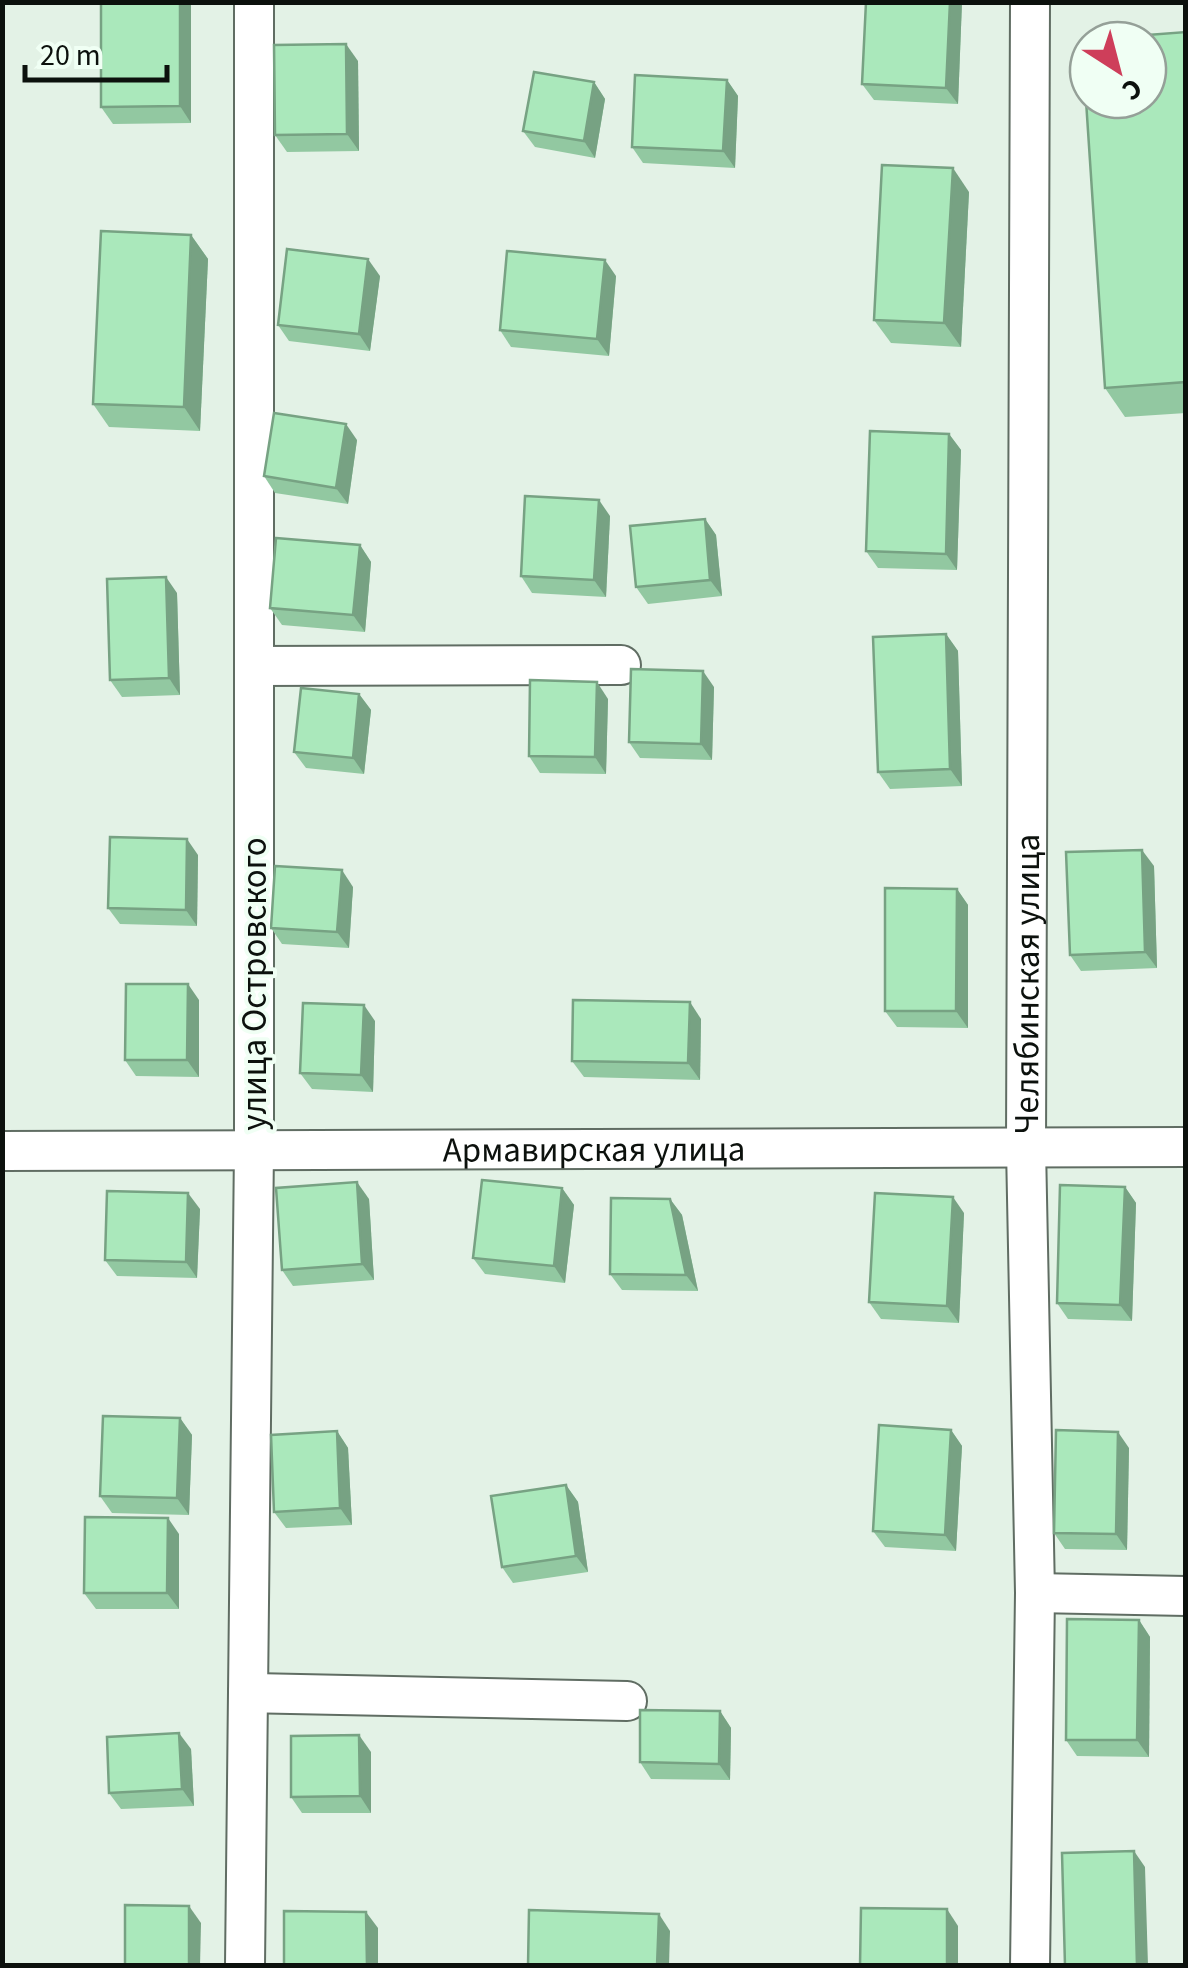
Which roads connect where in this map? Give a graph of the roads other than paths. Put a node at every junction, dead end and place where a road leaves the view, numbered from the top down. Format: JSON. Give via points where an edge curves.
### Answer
{"nodes":[{"id":1,"x":254,"y":2,"type":"edge"},
{"id":2,"x":1030,"y":2,"type":"edge"},
{"id":3,"x":621,"y":665,"type":"dead end"},
{"id":4,"x":254,"y":666,"type":"junction"},
{"id":5,"x":1186,"y":1147,"type":"edge"},
{"id":6,"x":254,"y":1148,"type":"junction"},
{"id":7,"x":1026,"y":1148,"type":"junction"},
{"id":8,"x":2,"y":1151,"type":"edge"},
{"id":9,"x":1034,"y":1593,"type":"junction"},
{"id":10,"x":1186,"y":1596,"type":"edge"},
{"id":11,"x":248,"y":1693,"type":"junction"},
{"id":12,"x":627,"y":1701,"type":"dead end"},
{"id":13,"x":245,"y":1966,"type":"edge"},
{"id":14,"x":1030,"y":1966,"type":"edge"}],
"edges":[{"from":1,"to":4,"type":"street","name":"улица Островского"},
{"from":2,"to":7,"type":"street","name":"Челябинская улица"},
{"from":3,"to":4,"type":"street"},
{"from":4,"to":6,"type":"street","name":"улица Островского"},
{"from":5,"to":7,"type":"street","name":"Армавирская улица"},
{"from":6,"to":7,"type":"street","name":"Армавирская улица"},
{"from":6,"to":8,"type":"street","name":"Армавирская улица"},
{"from":6,"to":11,"type":"street","name":"улица Островского"},
{"from":7,"to":9,"type":"street","name":"Челябинская улица"},
{"from":9,"to":10,"type":"street"},
{"from":9,"to":14,"type":"street","name":"Челябинская улица"},
{"from":11,"to":12,"type":"street"},
{"from":11,"to":13,"type":"street","name":"улица Островского"}]}
